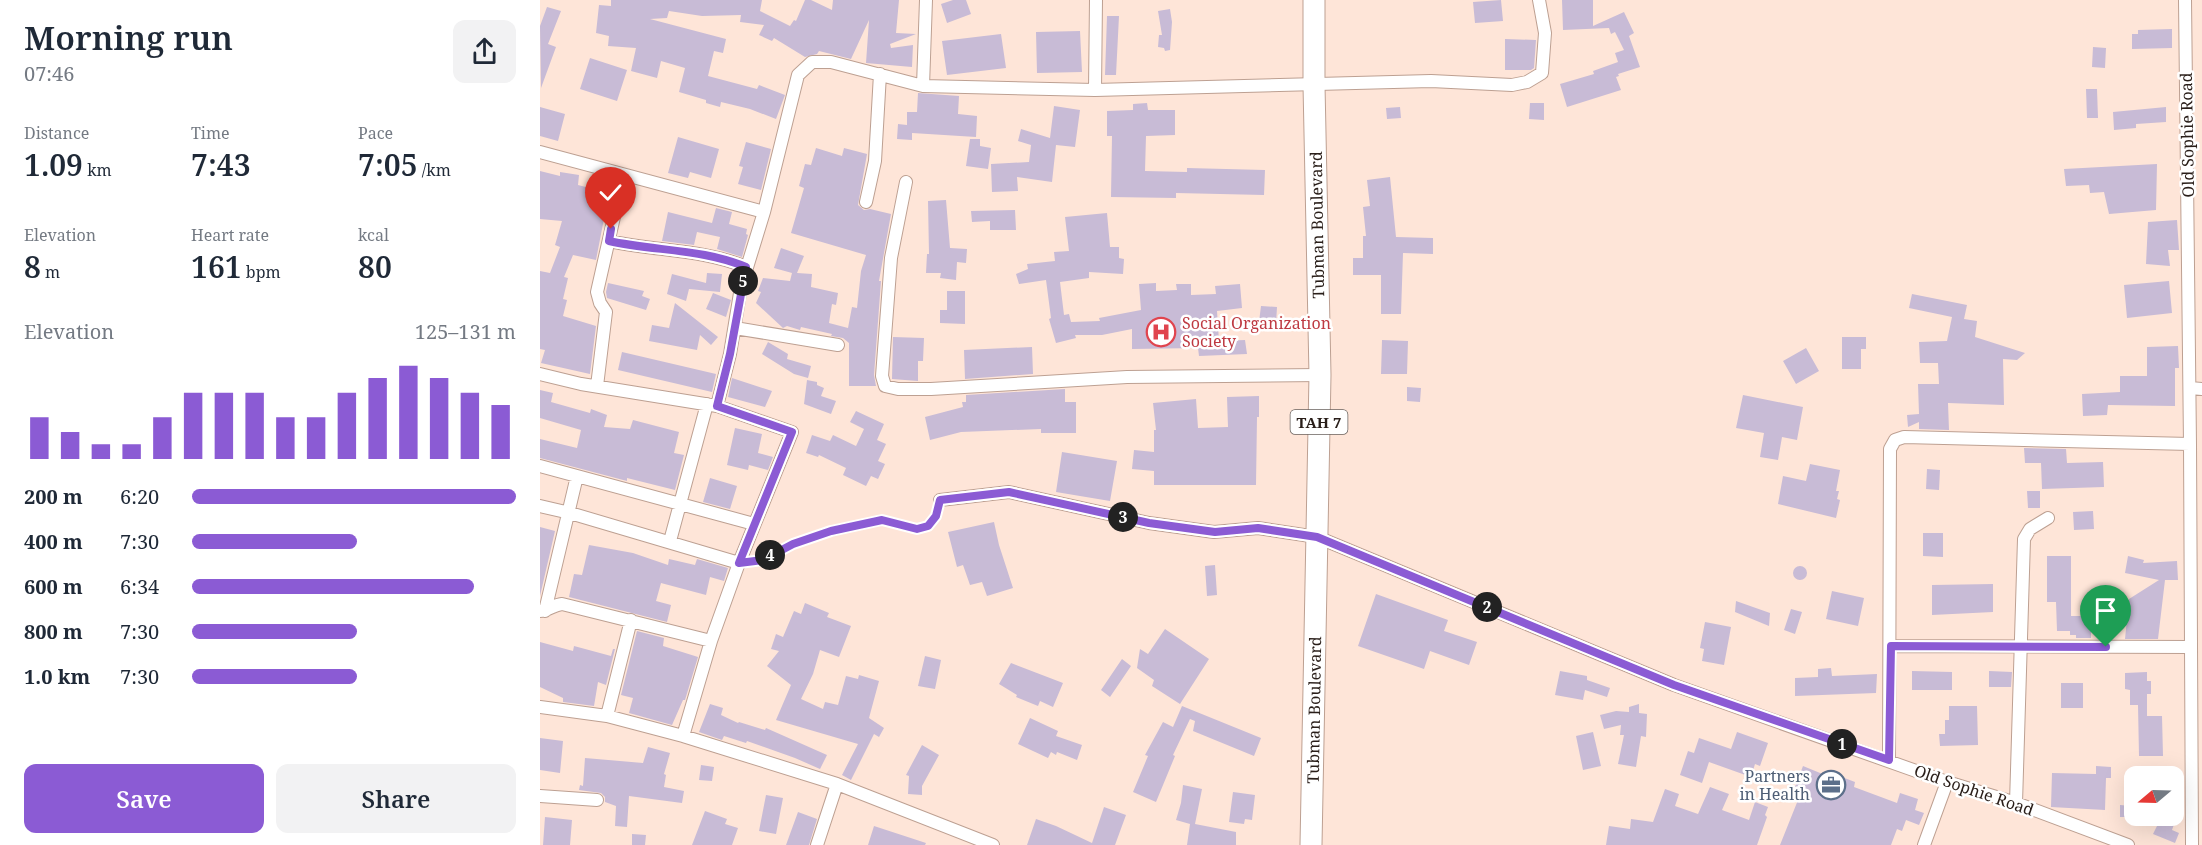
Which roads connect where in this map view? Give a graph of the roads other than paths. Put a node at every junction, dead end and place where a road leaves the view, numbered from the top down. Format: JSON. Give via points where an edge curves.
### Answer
{"nodes":[{"id":1,"x":926,"y":0,"type":"edge"},
{"id":2,"x":1096,"y":0,"type":"edge"},
{"id":3,"x":1314,"y":0,"type":"edge"},
{"id":4,"x":1539,"y":0,"type":"edge"},
{"id":5,"x":2185,"y":0,"type":"edge"},
{"id":6,"x":880,"y":74,"type":"junction"},
{"id":7,"x":1314,"y":85,"type":"junction"},
{"id":8,"x":923,"y":86,"type":"junction"},
{"id":9,"x":1095,"y":90,"type":"junction"},
{"id":10,"x":540,"y":152,"type":"edge"},
{"id":11,"x":620,"y":174,"type":"junction"},
{"id":12,"x":906,"y":182,"type":"dead end"},
{"id":13,"x":866,"y":202,"type":"dead end"},
{"id":14,"x":764,"y":212,"type":"junction"},
{"id":15,"x":609,"y":241,"type":"junction"},
{"id":16,"x":746,"y":267,"type":"junction"},
{"id":17,"x":735,"y":328,"type":"junction"},
{"id":18,"x":838,"y":345,"type":"dead end"},
{"id":19,"x":540,"y":374,"type":"edge"},
{"id":20,"x":1320,"y":375,"type":"junction"},
{"id":21,"x":597,"y":386,"type":"junction"},
{"id":22,"x":2196,"y":388,"type":"edge"},
{"id":23,"x":712,"y":405,"type":"junction"},
{"id":24,"x":2190,"y":444,"type":"junction"},
{"id":25,"x":540,"y":466,"type":"edge"},
{"id":26,"x":577,"y":476,"type":"junction"},
{"id":27,"x":940,"y":500,"type":"road end"},
{"id":28,"x":681,"y":504,"type":"junction"},
{"id":29,"x":540,"y":506,"type":"edge"},
{"id":30,"x":570,"y":513,"type":"junction"},
{"id":31,"x":2048,"y":518,"type":"dead end"},
{"id":32,"x":754,"y":524,"type":"junction"},
{"id":33,"x":1317,"y":537,"type":"junction"},
{"id":34,"x":670,"y":542,"type":"junction"},
{"id":35,"x":739,"y":563,"type":"junction"},
{"id":36,"x":542,"y":611,"type":"edge"},
{"id":37,"x":631,"y":620,"type":"junction"},
{"id":38,"x":711,"y":641,"type":"junction"},
{"id":39,"x":1891,"y":646,"type":"junction"},
{"id":40,"x":2022,"y":646,"type":"junction"},
{"id":41,"x":2192,"y":647,"type":"junction"},
{"id":42,"x":540,"y":707,"type":"edge"},
{"id":43,"x":607,"y":716,"type":"junction"},
{"id":44,"x":683,"y":736,"type":"junction"},
{"id":45,"x":1889,"y":760,"type":"junction"},
{"id":46,"x":1947,"y":782,"type":"junction"},
{"id":47,"x":837,"y":784,"type":"junction"},
{"id":48,"x":540,"y":796,"type":"edge"},
{"id":49,"x":597,"y":800,"type":"dead end"},
{"id":50,"x":2016,"y":803,"type":"junction"},
{"id":51,"x":2110,"y":842,"type":"edge"},
{"id":52,"x":817,"y":845,"type":"edge"},
{"id":53,"x":993,"y":845,"type":"edge"},
{"id":54,"x":1311,"y":845,"type":"edge"},
{"id":55,"x":1924,"y":845,"type":"edge"},
{"id":56,"x":2128,"y":845,"type":"edge"},
{"id":57,"x":2192,"y":845,"type":"edge"}],
"edges":[{"from":1,"to":8,"type":"street"},
{"from":2,"to":9,"type":"street"},
{"from":3,"to":7,"type":"highway","name":"Tubman Boulevard","number":"TAH 7"},
{"from":4,"to":7,"type":"street","via":[[1545,33],[1542,73],[1527,82]]},
{"from":5,"to":22,"type":"street","name":"Old Sophie Road"},
{"from":6,"to":8,"type":"street"},
{"from":6,"to":13,"type":"street","via":[[875,161]]},
{"from":6,"to":14,"type":"street","via":[[831,62],[812,62],[798,75]]},
{"from":7,"to":9,"type":"street"},
{"from":7,"to":20,"type":"highway","name":"Tubman Boulevard","number":"TAH 7"},
{"from":8,"to":9,"type":"street"},
{"from":10,"to":11,"type":"street"},
{"from":11,"to":14,"type":"street"},
{"from":11,"to":15,"type":"street"},
{"from":12,"to":20,"type":"street","via":[[890,269],[882,376],[885,386],[931,389],[1127,377]]},
{"from":14,"to":16,"type":"street"},
{"from":15,"to":16,"type":"street","via":[[720,257]]},
{"from":15,"to":21,"type":"street","via":[[597,292],[606,312]]},
{"from":16,"to":17,"type":"street"},
{"from":17,"to":18,"type":"street"},
{"from":17,"to":23,"type":"street"},
{"from":19,"to":21,"type":"street"},
{"from":20,"to":33,"type":"highway","name":"Tubman Boulevard","number":"TAH 7"},
{"from":21,"to":23,"type":"street"},
{"from":22,"to":24,"type":"street","name":"Old Sophie Road"},
{"from":23,"to":28,"type":"street"},
{"from":23,"to":32,"type":"street","via":[[792,432]]},
{"from":24,"to":39,"type":"street","via":[[1904,437],[1895,440],[1890,449]]},
{"from":24,"to":41,"type":"street","name":"Old Sophie Road"},
{"from":25,"to":26,"type":"street"},
{"from":26,"to":28,"type":"street"},
{"from":26,"to":30,"type":"street"},
{"from":27,"to":33,"type":"street","name":"Old Sophie Road","via":[[1009,492],[1149,523],[1215,532],[1258,528]]},
{"from":28,"to":32,"type":"street"},
{"from":28,"to":34,"type":"street"},
{"from":29,"to":30,"type":"street"},
{"from":30,"to":34,"type":"street"},
{"from":30,"to":36,"type":"street"},
{"from":31,"to":40,"type":"street","via":[[2030,529],[2024,539]]},
{"from":32,"to":35,"type":"street"},
{"from":33,"to":45,"type":"street","name":"Old Sophie Road","via":[[1674,685]]},
{"from":33,"to":54,"type":"highway","name":"Tubman Boulevard","number":"TAH 7"},
{"from":34,"to":35,"type":"street"},
{"from":35,"to":38,"type":"street"},
{"from":36,"to":37,"type":"street","via":[[562,604]]},
{"from":37,"to":38,"type":"street"},
{"from":37,"to":43,"type":"street"},
{"from":38,"to":44,"type":"street"},
{"from":39,"to":40,"type":"street"},
{"from":39,"to":45,"type":"street"},
{"from":40,"to":41,"type":"street"},
{"from":40,"to":50,"type":"street"},
{"from":41,"to":57,"type":"street","name":"Old Sophie Road"},
{"from":42,"to":43,"type":"street"},
{"from":43,"to":44,"type":"street"},
{"from":44,"to":47,"type":"street"},
{"from":45,"to":46,"type":"street","name":"Old Sophie Road"},
{"from":46,"to":50,"type":"street","name":"Old Sophie Road"},
{"from":46,"to":55,"type":"street"},
{"from":47,"to":52,"type":"street"},
{"from":47,"to":53,"type":"street"},
{"from":48,"to":49,"type":"street"},
{"from":50,"to":51,"type":"street","name":"Old Sophie Road"},
{"from":51,"to":56,"type":"street","name":"Old Sophie Road"}]}
